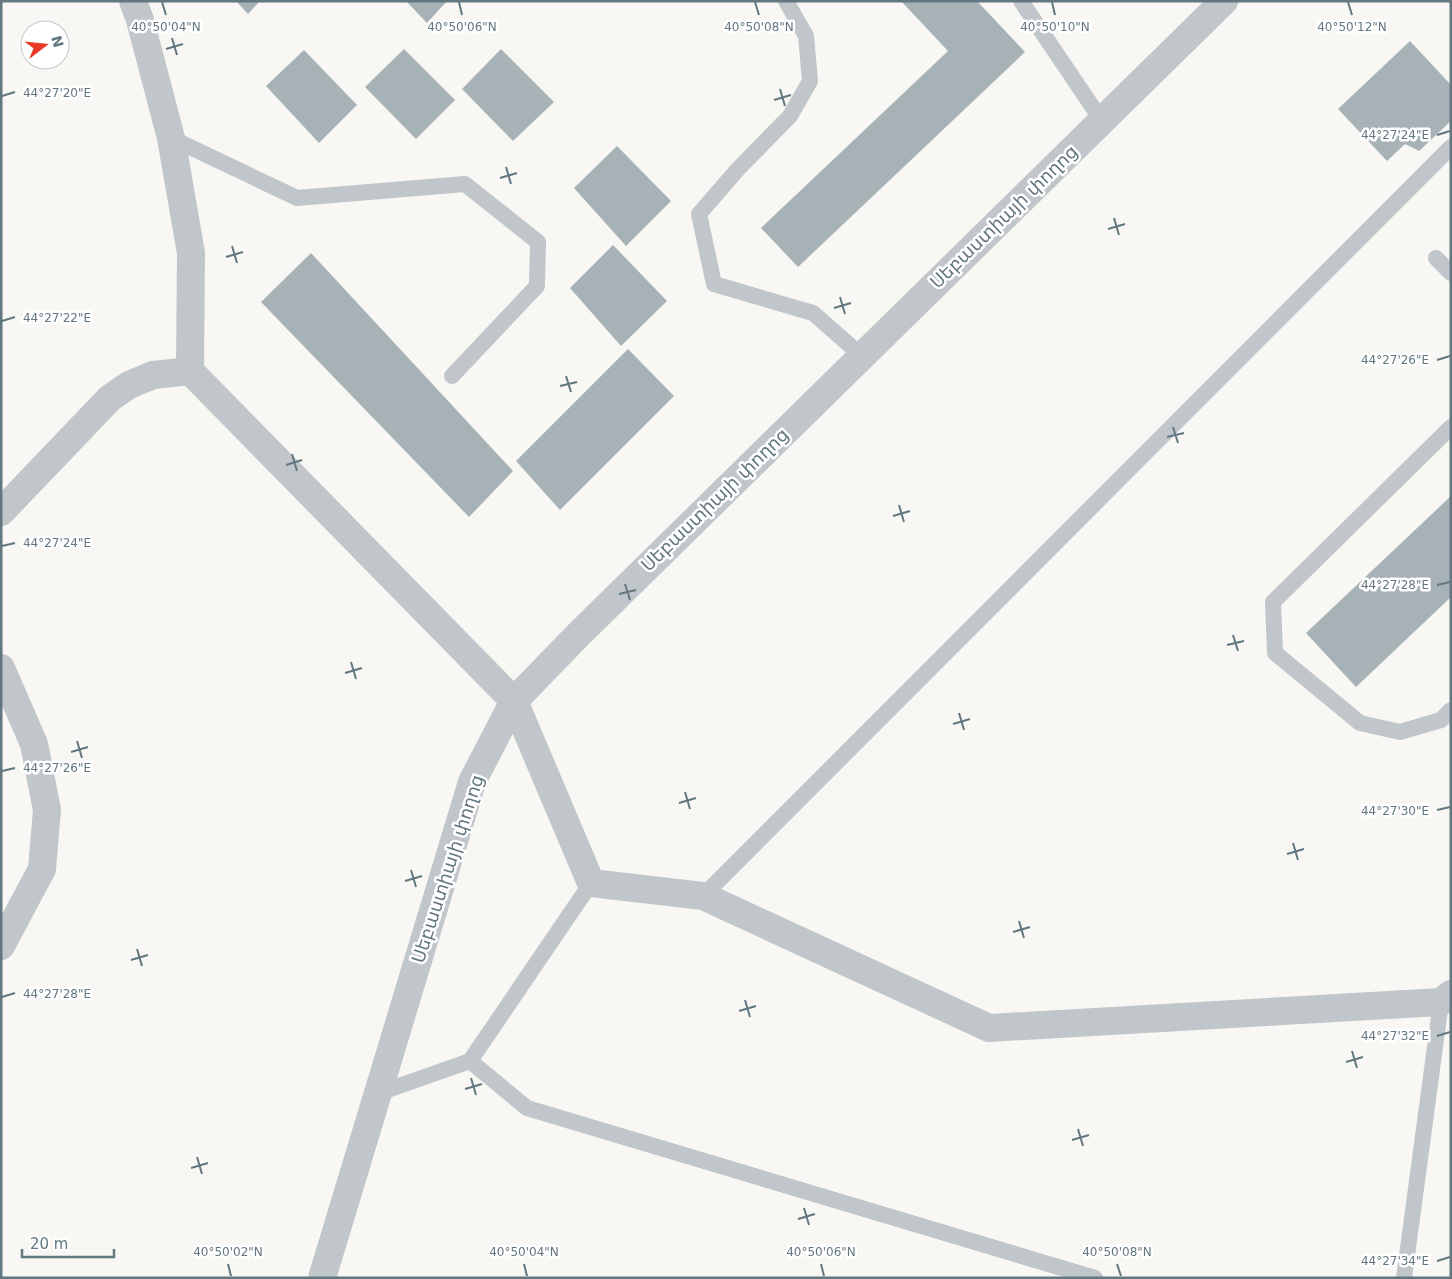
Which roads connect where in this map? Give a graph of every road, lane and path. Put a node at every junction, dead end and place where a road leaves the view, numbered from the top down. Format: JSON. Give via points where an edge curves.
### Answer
{"nodes":[{"id":1,"x":133,"y":1,"type":"edge"},
{"id":2,"x":786,"y":1,"type":"edge"},
{"id":3,"x":1021,"y":1,"type":"edge"},
{"id":4,"x":1224,"y":1,"type":"edge"},
{"id":5,"x":1102,"y":121,"type":"junction"},
{"id":6,"x":171,"y":138,"type":"junction"},
{"id":7,"x":1451,"y":147,"type":"edge"},
{"id":8,"x":1436,"y":258,"type":"dead end"},
{"id":9,"x":1451,"y":273,"type":"edge"},
{"id":10,"x":862,"y":356,"type":"junction"},
{"id":11,"x":190,"y":371,"type":"junction"},
{"id":12,"x":452,"y":376,"type":"dead end"},
{"id":13,"x":1451,"y":427,"type":"edge"},
{"id":14,"x":1,"y":512,"type":"edge"},
{"id":15,"x":1,"y":668,"type":"edge"},
{"id":16,"x":514,"y":702,"type":"junction"},
{"id":17,"x":1451,"y":710,"type":"edge"},
{"id":18,"x":591,"y":883,"type":"junction"},
{"id":19,"x":703,"y":896,"type":"junction"},
{"id":20,"x":1,"y":946,"type":"edge"},
{"id":21,"x":1446,"y":998,"type":"edge"},
{"id":22,"x":470,"y":1061,"type":"junction"},
{"id":23,"x":379,"y":1093,"type":"junction"},
{"id":24,"x":326,"y":1268,"type":"edge"},
{"id":25,"x":310,"y":1278,"type":"edge"},
{"id":26,"x":1095,"y":1278,"type":"edge"},
{"id":27,"x":1404,"y":1278,"type":"edge"}],
"edges":[{"from":1,"to":6,"type":"street"},
{"from":2,"to":10,"type":"lane","via":[[806,36],[810,81],[790,116],[699,214],[714,284],[813,312]]},
{"from":3,"to":5,"type":"lane"},
{"from":4,"to":5,"type":"street","name":"Սեբաստիայի փողոց"},
{"from":5,"to":10,"type":"street","name":"Սեբաստիայի փողոց"},
{"from":6,"to":11,"type":"street","via":[[191,253]]},
{"from":6,"to":12,"type":"lane","via":[[297,198],[465,184],[538,242],[537,286]]},
{"from":7,"to":19,"type":"lane"},
{"from":8,"to":9,"type":"lane"},
{"from":10,"to":16,"type":"street","name":"Սեբաստիայի փողոց"},
{"from":11,"to":14,"type":"street","via":[[153,375],[129,385],[110,398]]},
{"from":11,"to":16,"type":"street"},
{"from":13,"to":17,"type":"lane","via":[[1273,602],[1275,653],[1360,722],[1400,732],[1441,720]]},
{"from":15,"to":20,"type":"street","via":[[34,744],[47,810],[42,869]]},
{"from":16,"to":18,"type":"street"},
{"from":16,"to":23,"type":"street","name":"Սեբաստիայի փողոց","via":[[472,782]]},
{"from":18,"to":19,"type":"street"},
{"from":18,"to":22,"type":"lane"},
{"from":19,"to":21,"type":"street","via":[[989,1028]]},
{"from":21,"to":27,"type":"lane"},
{"from":22,"to":23,"type":"lane"},
{"from":22,"to":26,"type":"lane","via":[[527,1108]]},
{"from":23,"to":24,"type":"street","name":"Սեբաստիայի փողոց"},
{"from":24,"to":25,"type":"street"}]}
